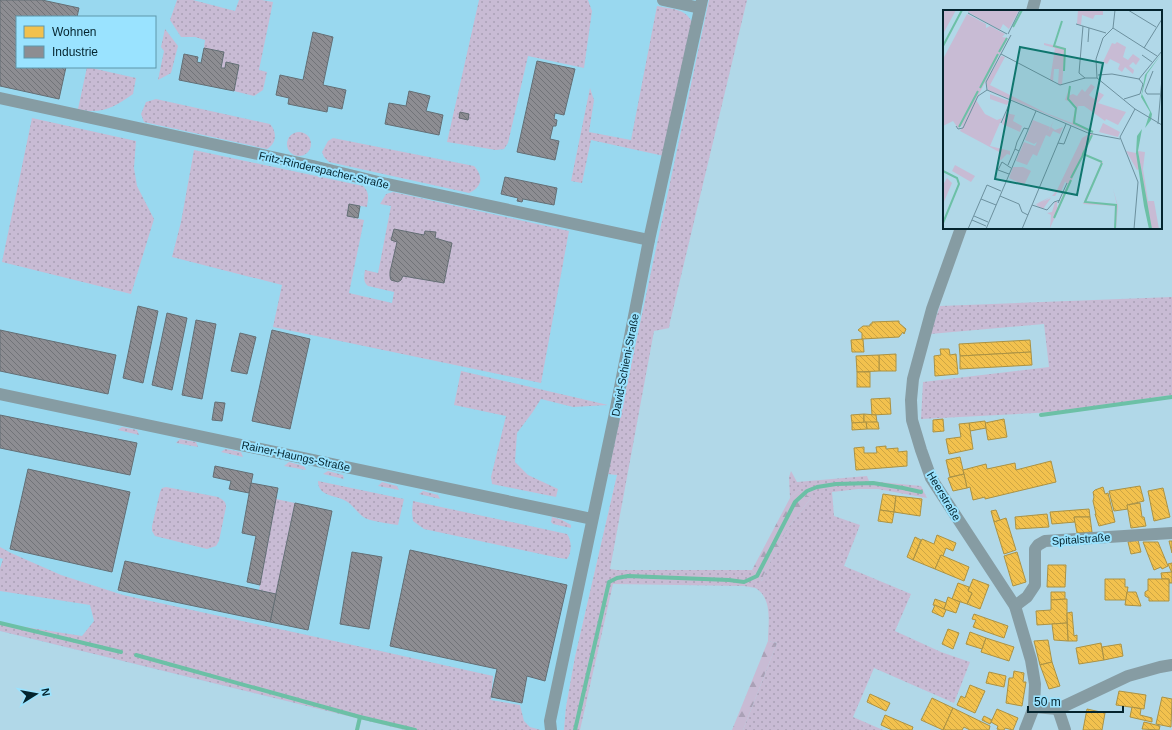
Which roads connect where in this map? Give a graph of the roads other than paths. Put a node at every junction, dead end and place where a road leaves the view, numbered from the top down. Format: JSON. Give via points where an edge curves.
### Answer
{"nodes":[{"id":1,"x":663,"y":0,"type":"edge"},
{"id":2,"x":1035,"y":0,"type":"edge"},
{"id":3,"x":701,"y":4,"type":"edge"},
{"id":4,"x":1032,"y":10,"type":"edge"},
{"id":5,"x":0,"y":98,"type":"edge"},
{"id":6,"x":961,"y":229,"type":"edge"},
{"id":7,"x":649,"y":240,"type":"junction"},
{"id":8,"x":0,"y":394,"type":"edge"},
{"id":9,"x":592,"y":519,"type":"junction"},
{"id":10,"x":1172,"y":533,"type":"edge"},
{"id":11,"x":1016,"y":606,"type":"junction"},
{"id":12,"x":1172,"y":665,"type":"edge"},
{"id":13,"x":1034,"y":706,"type":"junction"},
{"id":14,"x":1058,"y":709,"type":"junction"},
{"id":15,"x":551,"y":730,"type":"edge"},
{"id":16,"x":1025,"y":730,"type":"edge"},
{"id":17,"x":1065,"y":730,"type":"edge"}],
"edges":[{"from":1,"to":3,"type":"street"},
{"from":2,"to":4,"type":"street"},
{"from":3,"to":7,"type":"street","name":"David-Schieni-Straße"},
{"from":5,"to":7,"type":"street","name":"Fritz-Rinderspacher-Straße"},
{"from":6,"to":11,"type":"street","name":"Heerstraße","via":[[932,309],[913,379],[912,420],[931,478]]},
{"from":7,"to":9,"type":"street","name":"David-Schieni-Straße"},
{"from":8,"to":9,"type":"street","name":"Rainer-Haungs-Straße"},
{"from":9,"to":15,"type":"street","name":"David-Schieni-Straße","via":[[550,721]]},
{"from":10,"to":11,"type":"street","name":"Spitalstraße","via":[[1044,542],[1035,549],[1035,585]]},
{"from":11,"to":13,"type":"street","name":"Heerstraße","via":[[1031,660],[1035,684]]},
{"from":12,"to":14,"type":"street","via":[[1128,676]]},
{"from":13,"to":14,"type":"street"},
{"from":13,"to":16,"type":"street","name":"Heerstraße"},
{"from":14,"to":17,"type":"street"}]}
